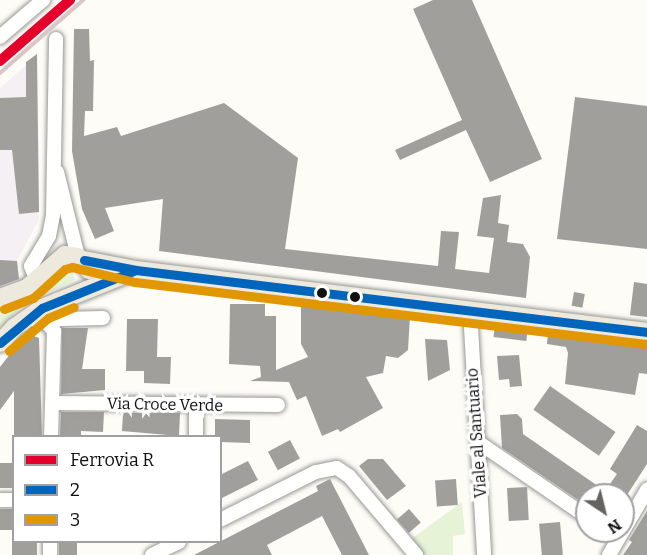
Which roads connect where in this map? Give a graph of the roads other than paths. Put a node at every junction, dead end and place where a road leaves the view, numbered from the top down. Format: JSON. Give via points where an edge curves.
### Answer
{"nodes":[{"id":1,"x":43,"y":0,"type":"edge"},
{"id":2,"x":0,"y":37,"type":"edge"},
{"id":3,"x":56,"y":39,"type":"dead end"},
{"id":4,"x":54,"y":161,"type":"junction"},
{"id":5,"x":46,"y":258,"type":"junction"},
{"id":6,"x":81,"y":258,"type":"junction"},
{"id":7,"x":136,"y":270,"type":"junction"},
{"id":8,"x":81,"y":290,"type":"junction"},
{"id":9,"x":0,"y":298,"type":"edge"},
{"id":10,"x":57,"y":300,"type":"junction"},
{"id":11,"x":470,"y":310,"type":"junction"},
{"id":12,"x":103,"y":318,"type":"dead end"},
{"id":13,"x":63,"y":319,"type":"junction"},
{"id":14,"x":35,"y":320,"type":"junction"},
{"id":15,"x":647,"y":332,"type":"edge"},
{"id":16,"x":1,"y":344,"type":"edge"},
{"id":17,"x":52,"y":403,"type":"junction"},
{"id":18,"x":278,"y":405,"type":"dead end"},
{"id":19,"x":196,"y":406,"type":"junction"},
{"id":20,"x":51,"y":435,"type":"edge"},
{"id":21,"x":195,"y":435,"type":"edge"},
{"id":22,"x":478,"y":442,"type":"junction"},
{"id":23,"x":647,"y":490,"type":"edge"},
{"id":24,"x":635,"y":508,"type":"edge"},
{"id":25,"x":575,"y":510,"type":"edge"},
{"id":26,"x":222,"y":519,"type":"edge"},
{"id":27,"x":177,"y":543,"type":"edge"},
{"id":28,"x":152,"y":555,"type":"edge"},
{"id":29,"x":416,"y":555,"type":"edge"},
{"id":30,"x":484,"y":555,"type":"edge"}],
"edges":[{"from":1,"to":2,"type":"street"},
{"from":3,"to":4,"type":"street"},
{"from":4,"to":5,"type":"street","via":[[52,225]]},
{"from":4,"to":6,"type":"street"},
{"from":5,"to":6,"type":"main road"},
{"from":5,"to":9,"type":"main road","via":[[37,281]]},
{"from":6,"to":7,"type":"main road"},
{"from":6,"to":8,"type":"main road","via":[[89,279]]},
{"from":7,"to":8,"type":"main road"},
{"from":7,"to":11,"type":"main road"},
{"from":8,"to":10,"type":"main road"},
{"from":10,"to":13,"type":"street"},
{"from":10,"to":14,"type":"main road"},
{"from":11,"to":15,"type":"main road"},
{"from":11,"to":22,"type":"street","name":"Viale al Santuario"},
{"from":12,"to":13,"type":"street"},
{"from":13,"to":14,"type":"street"},
{"from":14,"to":16,"type":"main road"},
{"from":14,"to":17,"type":"street","via":[[54,331]]},
{"from":17,"to":19,"type":"street","name":"Via Croce Verde"},
{"from":17,"to":20,"type":"street"},
{"from":18,"to":19,"type":"street","name":"Via Croce Verde"},
{"from":19,"to":21,"type":"street"},
{"from":22,"to":25,"type":"street"},
{"from":22,"to":30,"type":"street","name":"Viale al Santuario"},
{"from":23,"to":24,"type":"street"},
{"from":26,"to":29,"type":"street","via":[[316,472],[337,468],[349,476]]},
{"from":27,"to":28,"type":"street"}]}
